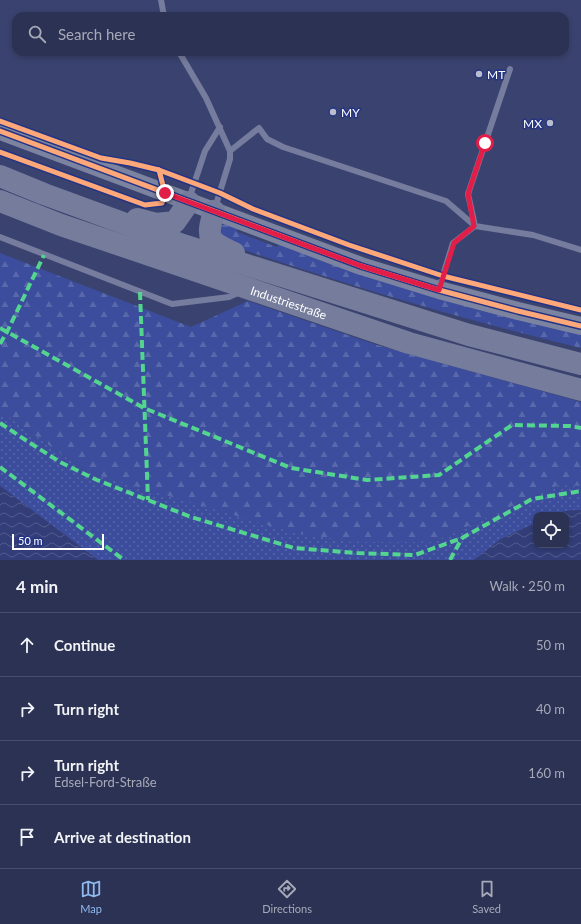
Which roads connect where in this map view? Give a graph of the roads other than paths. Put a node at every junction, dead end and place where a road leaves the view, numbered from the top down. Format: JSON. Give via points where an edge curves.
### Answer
{"nodes":[{"id":1,"x":161,"y":0,"type":"edge"},
{"id":2,"x":163,"y":12,"type":"edge"},
{"id":3,"x":181,"y":56,"type":"edge"},
{"id":4,"x":510,"y":69,"type":"dead end"},
{"id":5,"x":220,"y":128,"type":"junction"},
{"id":6,"x":0,"y":131,"type":"edge"},
{"id":7,"x":230,"y":151,"type":"junction"},
{"id":8,"x":0,"y":176,"type":"edge"},
{"id":9,"x":44,"y":194,"type":"junction"},
{"id":10,"x":0,"y":201,"type":"edge"},
{"id":11,"x":189,"y":202,"type":"junction"},
{"id":12,"x":214,"y":211,"type":"junction"},
{"id":13,"x":474,"y":226,"type":"junction"},
{"id":14,"x":0,"y":237,"type":"edge"},
{"id":15,"x":581,"y":250,"type":"edge"},
{"id":16,"x":307,"y":284,"type":"junction"},
{"id":17,"x":246,"y":288,"type":"junction"},
{"id":18,"x":439,"y":290,"type":"junction"},
{"id":19,"x":581,"y":326,"type":"edge"},
{"id":20,"x":581,"y":364,"type":"edge"},
{"id":21,"x":581,"y":390,"type":"edge"}],
"edges":[{"from":1,"to":2,"type":"lane"},
{"from":3,"to":5,"type":"lane"},
{"from":4,"to":13,"type":"lane","via":[[468,194]]},
{"from":5,"to":7,"type":"lane"},
{"from":5,"to":11,"type":"lane","via":[[205,151]]},
{"from":6,"to":11,"type":"street"},
{"from":7,"to":12,"type":"lane","via":[[230,159]]},
{"from":7,"to":13,"type":"lane","via":[[259,128],[267,139],[283,147],[446,201]]},
{"from":8,"to":9,"type":"highway","name":"Industriestraße"},
{"from":9,"to":11,"type":"highway","via":[[156,224],[175,222]]},
{"from":9,"to":16,"type":"highway","name":"Industriestraße","via":[[183,245]]},
{"from":10,"to":17,"type":"highway","name":"Industriestraße","via":[[61,225]]},
{"from":11,"to":12,"type":"street"},
{"from":12,"to":16,"type":"highway","via":[[209,227],[210,237],[218,246]]},
{"from":12,"to":18,"type":"street","via":[[361,266]]},
{"from":13,"to":15,"type":"lane","via":[[533,235]]},
{"from":13,"to":18,"type":"lane","via":[[454,243]]},
{"from":14,"to":17,"type":"lane","via":[[172,304],[229,297]]},
{"from":16,"to":20,"type":"highway","name":"Industriestraße","via":[[469,335]]},
{"from":17,"to":21,"type":"highway","name":"Industriestraße","via":[[409,343]]},
{"from":18,"to":19,"type":"street"}]}
